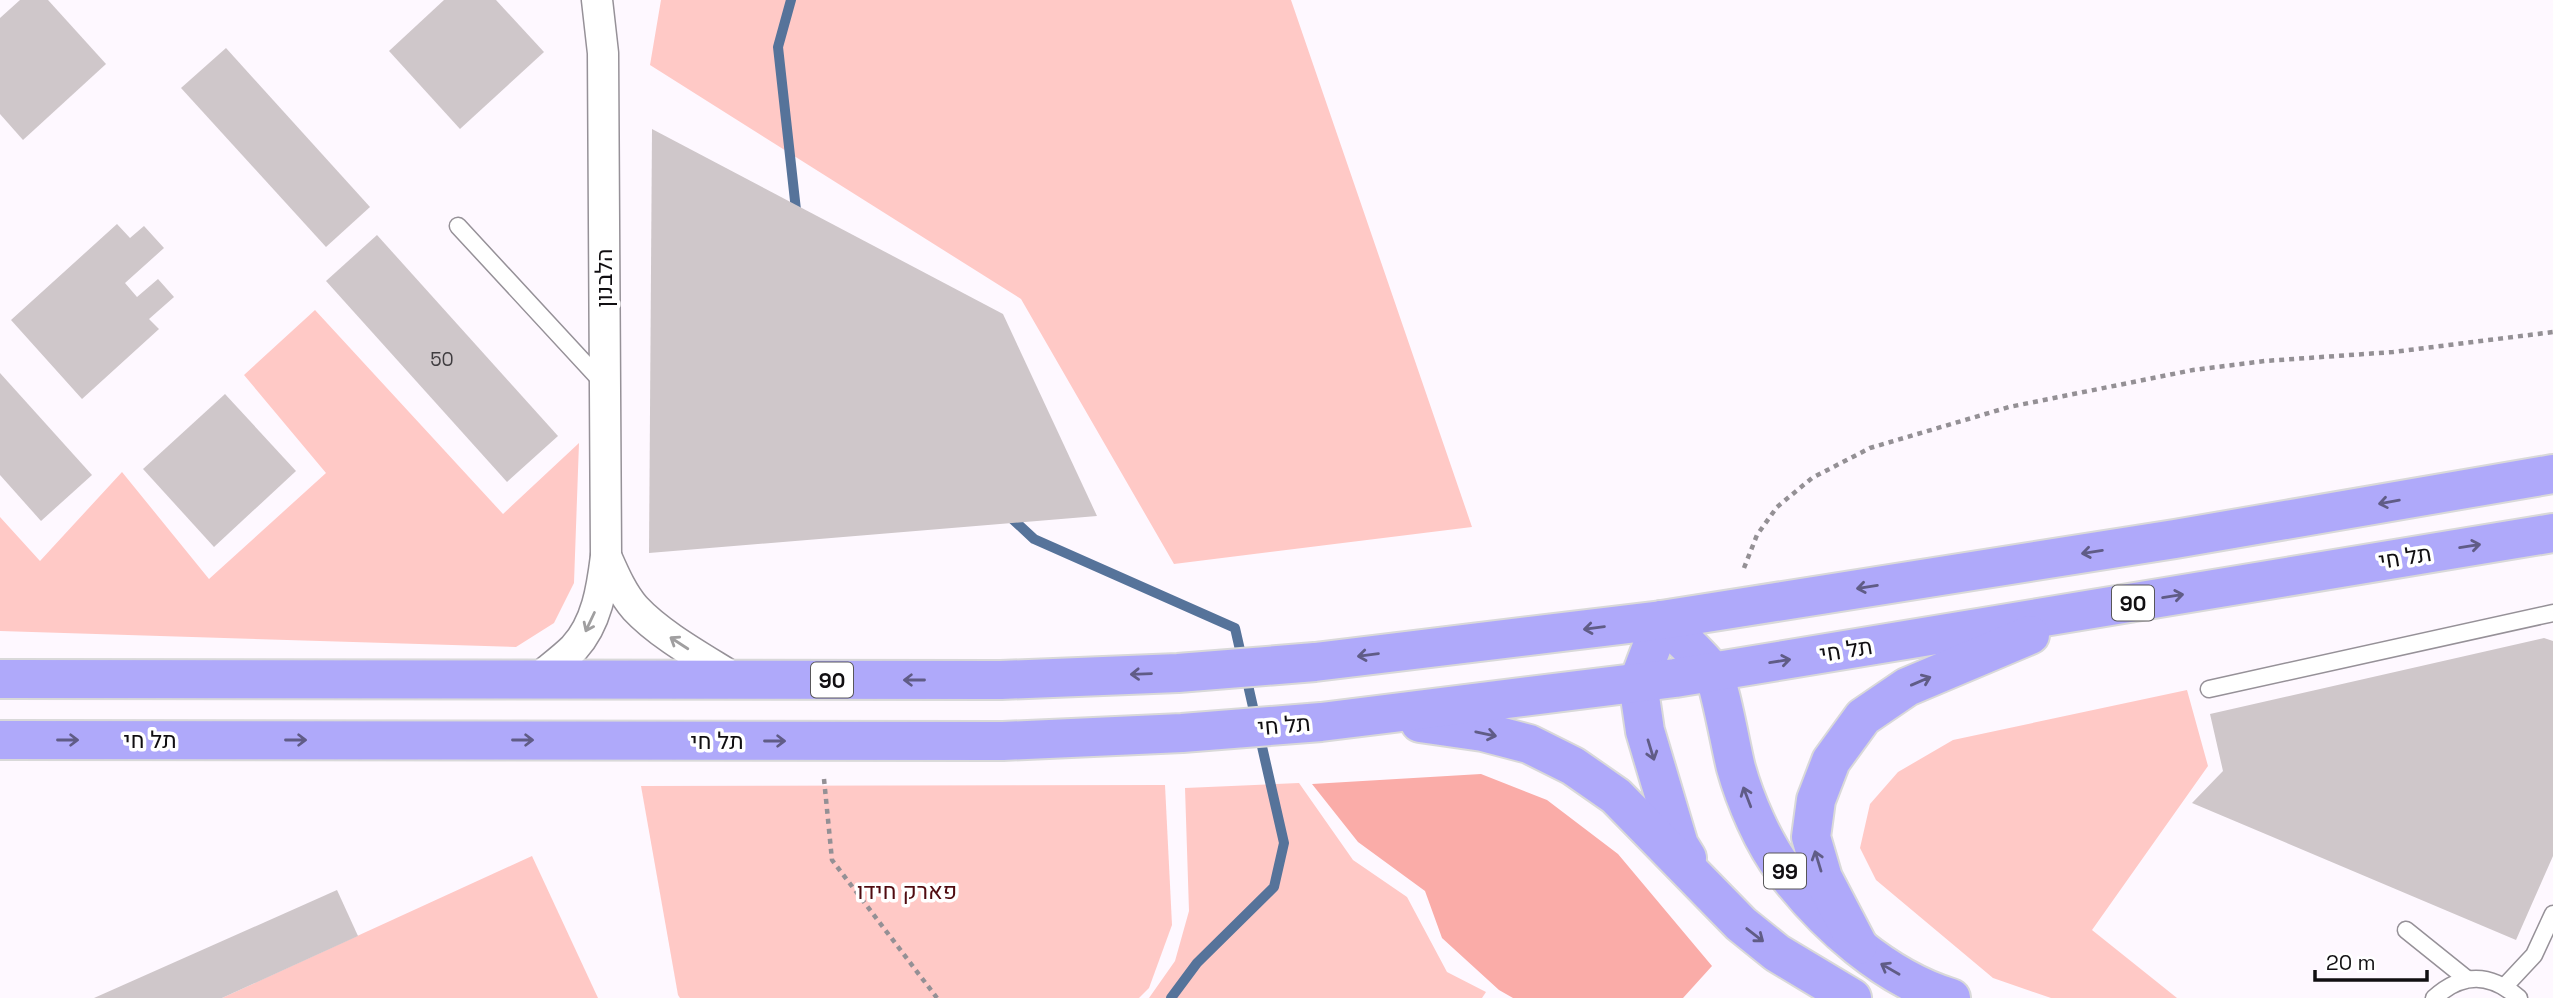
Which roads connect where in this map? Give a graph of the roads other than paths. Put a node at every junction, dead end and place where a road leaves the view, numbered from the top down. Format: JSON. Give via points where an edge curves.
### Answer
{"nodes":[{"id":1,"x":597,"y":0,"type":"edge"},
{"id":2,"x":458,"y":226,"type":"dead end"},
{"id":3,"x":605,"y":385,"type":"junction"},
{"id":4,"x":2553,"y":474,"type":"edge"},
{"id":5,"x":2553,"y":533,"type":"edge"},
{"id":6,"x":606,"y":556,"type":"junction"},
{"id":7,"x":2095,"y":609,"type":"junction"},
{"id":8,"x":2553,"y":613,"type":"edge"},
{"id":9,"x":1662,"y":620,"type":"junction"},
{"id":10,"x":1712,"y":672,"type":"junction"},
{"id":11,"x":0,"y":679,"type":"edge"},
{"id":12,"x":536,"y":680,"type":"junction"},
{"id":13,"x":737,"y":680,"type":"junction"},
{"id":14,"x":1638,"y":683,"type":"junction"},
{"id":15,"x":2209,"y":689,"type":"dead end"},
{"id":16,"x":1370,"y":716,"type":"junction"},
{"id":17,"x":0,"y":740,"type":"edge"},
{"id":18,"x":1705,"y":889,"type":"junction"},
{"id":19,"x":2553,"y":914,"type":"edge"},
{"id":20,"x":2406,"y":930,"type":"dead end"},
{"id":21,"x":1858,"y":945,"type":"junction"},
{"id":22,"x":2467,"y":979,"type":"junction"},
{"id":23,"x":2505,"y":986,"type":"junction"},
{"id":24,"x":1852,"y":998,"type":"edge"},
{"id":25,"x":1951,"y":998,"type":"edge"},
{"id":26,"x":2434,"y":998,"type":"edge"},
{"id":27,"x":2519,"y":998,"type":"edge"}],
"edges":[{"from":1,"to":3,"type":"street","name":"הלבנון","via":[[603,54]]},
{"from":2,"to":3,"type":"lane"},
{"from":3,"to":6,"type":"street","name":"הלבנון"},
{"from":4,"to":9,"type":"highway","number":"90","one_way":true},
{"from":7,"to":5,"type":"highway","name":"תל חי","number":"90","one_way":true},
{"from":6,"to":12,"type":"street","name":"הלבנון","one_way":true,"via":[[591,625],[575,647]]},
{"from":13,"to":6,"type":"street","name":"הלבנון","one_way":true,"via":[[670,637],[635,608]]},
{"from":10,"to":7,"type":"highway","name":"תל חי","number":"90","one_way":true},
{"from":21,"to":7,"type":"highway","one_way":true,"via":[[1823,878],[1811,837],[1816,800],[1831,761],[1863,717],[1907,687]]},
{"from":8,"to":15,"type":"lane"},
{"from":9,"to":10,"type":"highway","number":"99"},
{"from":9,"to":13,"type":"highway","number":"90","one_way":true,"via":[[1315,662],[1178,673],[1001,680]]},
{"from":9,"to":14,"type":"highway"},
{"from":10,"to":14,"type":"highway","name":"תל חי","number":"90"},
{"from":21,"to":10,"type":"highway","number":"99","one_way":true,"via":[[1829,922],[1782,868],[1755,818],[1737,771]]},
{"from":11,"to":12,"type":"highway","number":"90"},
{"from":12,"to":13,"type":"highway","number":"90"},
{"from":14,"to":16,"type":"highway","name":"תל חי","number":"90"},
{"from":14,"to":18,"type":"highway","one_way":true,"via":[[1645,731],[1679,845]]},
{"from":17,"to":16,"type":"highway","name":"תל חי","number":"90","one_way":true,"via":[[1003,741],[1168,734]]},
{"from":16,"to":18,"type":"highway","one_way":true,"via":[[1483,732],[1529,744],[1573,766],[1616,796]]},
{"from":18,"to":24,"type":"highway","one_way":true,"via":[[1777,953]]},
{"from":19,"to":23,"type":"lane","via":[[2534,955]]},
{"from":20,"to":22,"type":"lane"},
{"from":25,"to":21,"type":"highway","number":"99","one_way":true,"via":[[1884,967]]},
{"from":22,"to":23,"type":"lane"},
{"from":22,"to":26,"type":"lane","via":[[2449,985]]},
{"from":23,"to":27,"type":"lane"}]}
